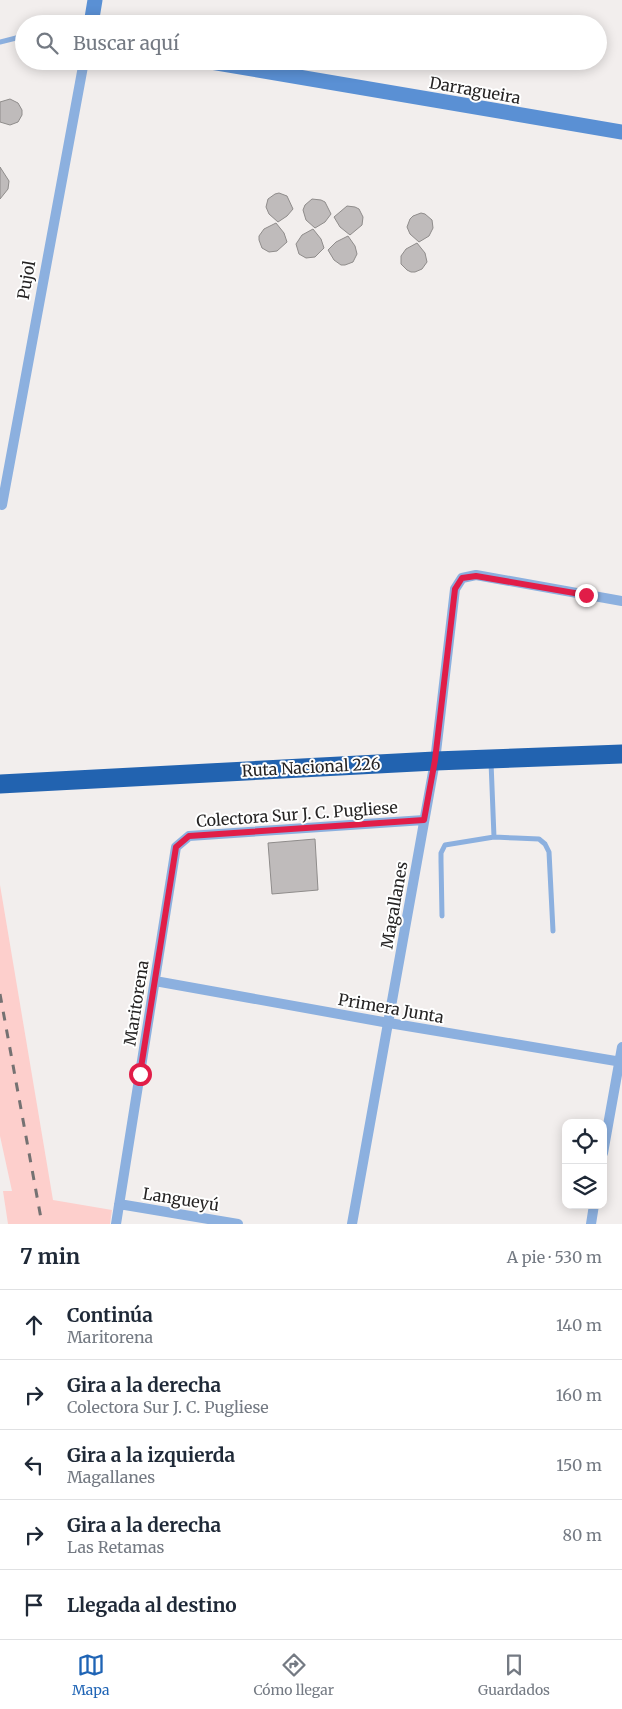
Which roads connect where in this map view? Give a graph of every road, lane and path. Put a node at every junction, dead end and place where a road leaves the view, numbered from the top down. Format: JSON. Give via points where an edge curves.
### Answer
{"nodes":[{"id":1,"x":95,"y":0,"type":"edge"},
{"id":2,"x":92,"y":15,"type":"edge"},
{"id":3,"x":15,"y":38,"type":"edge"},
{"id":4,"x":0,"y":42,"type":"edge"},
{"id":5,"x":82,"y":70,"type":"edge"},
{"id":6,"x":257,"y":70,"type":"edge"},
{"id":7,"x":622,"y":132,"type":"edge"},
{"id":8,"x":2,"y":505,"type":"dead end"},
{"id":9,"x":622,"y":601,"type":"edge"},
{"id":10,"x":622,"y":754,"type":"edge"},
{"id":11,"x":491,"y":759,"type":"junction"},
{"id":12,"x":435,"y":760,"type":"junction"},
{"id":13,"x":0,"y":784,"type":"edge"},
{"id":14,"x":424,"y":820,"type":"junction"},
{"id":15,"x":494,"y":837,"type":"junction"},
{"id":16,"x":176,"y":847,"type":"joint"},
{"id":17,"x":442,"y":916,"type":"dead end"},
{"id":18,"x":554,"y":931,"type":"dead end"},
{"id":19,"x":154,"y":981,"type":"junction"},
{"id":20,"x":389,"y":1024,"type":"junction"},
{"id":21,"x":622,"y":1047,"type":"edge"},
{"id":22,"x":621,"y":1062,"type":"edge"},
{"id":23,"x":607,"y":1133,"type":"edge"},
{"id":24,"x":119,"y":1204,"type":"junction"},
{"id":25,"x":593,"y":1209,"type":"edge"},
{"id":26,"x":116,"y":1224,"type":"edge"},
{"id":27,"x":238,"y":1224,"type":"edge"},
{"id":28,"x":352,"y":1224,"type":"edge"},
{"id":29,"x":591,"y":1224,"type":"edge"}],
"edges":[{"from":1,"to":2,"type":"street"},
{"from":3,"to":4,"type":"lane"},
{"from":5,"to":8,"type":"street","name":"Pujol"},
{"from":6,"to":7,"type":"street","name":"Darragueira"},
{"from":9,"to":12,"type":"street","name":"Magallanes","via":[[476,576],[462,578],[455,589]]},
{"from":10,"to":11,"type":"highway","name":"Ruta Nacional 226"},
{"from":11,"to":12,"type":"highway","name":"Ruta Nacional 226"},
{"from":11,"to":15,"type":"lane"},
{"from":12,"to":13,"type":"highway","name":"Ruta Nacional 226"},
{"from":12,"to":14,"type":"street","name":"Magallanes"},
{"from":14,"to":16,"type":"street","name":"Colectora Sur J. C. Pugliese","via":[[189,836]]},
{"from":14,"to":20,"type":"street","name":"Magallanes"},
{"from":15,"to":17,"type":"lane","via":[[445,845],[441,853]]},
{"from":15,"to":18,"type":"lane","via":[[539,839],[545,844],[549,852]]},
{"from":16,"to":19,"type":"street","name":"Maritorena"},
{"from":19,"to":20,"type":"street","name":"Primera Junta"},
{"from":19,"to":24,"type":"street","name":"Maritorena"},
{"from":20,"to":22,"type":"street","name":"Primera Junta"},
{"from":20,"to":28,"type":"street","name":"Magallanes"},
{"from":21,"to":22,"type":"street"},
{"from":22,"to":23,"type":"street"},
{"from":24,"to":26,"type":"street","name":"Maritorena"},
{"from":24,"to":27,"type":"street","name":"Langueyú"},
{"from":25,"to":29,"type":"street"}]}
